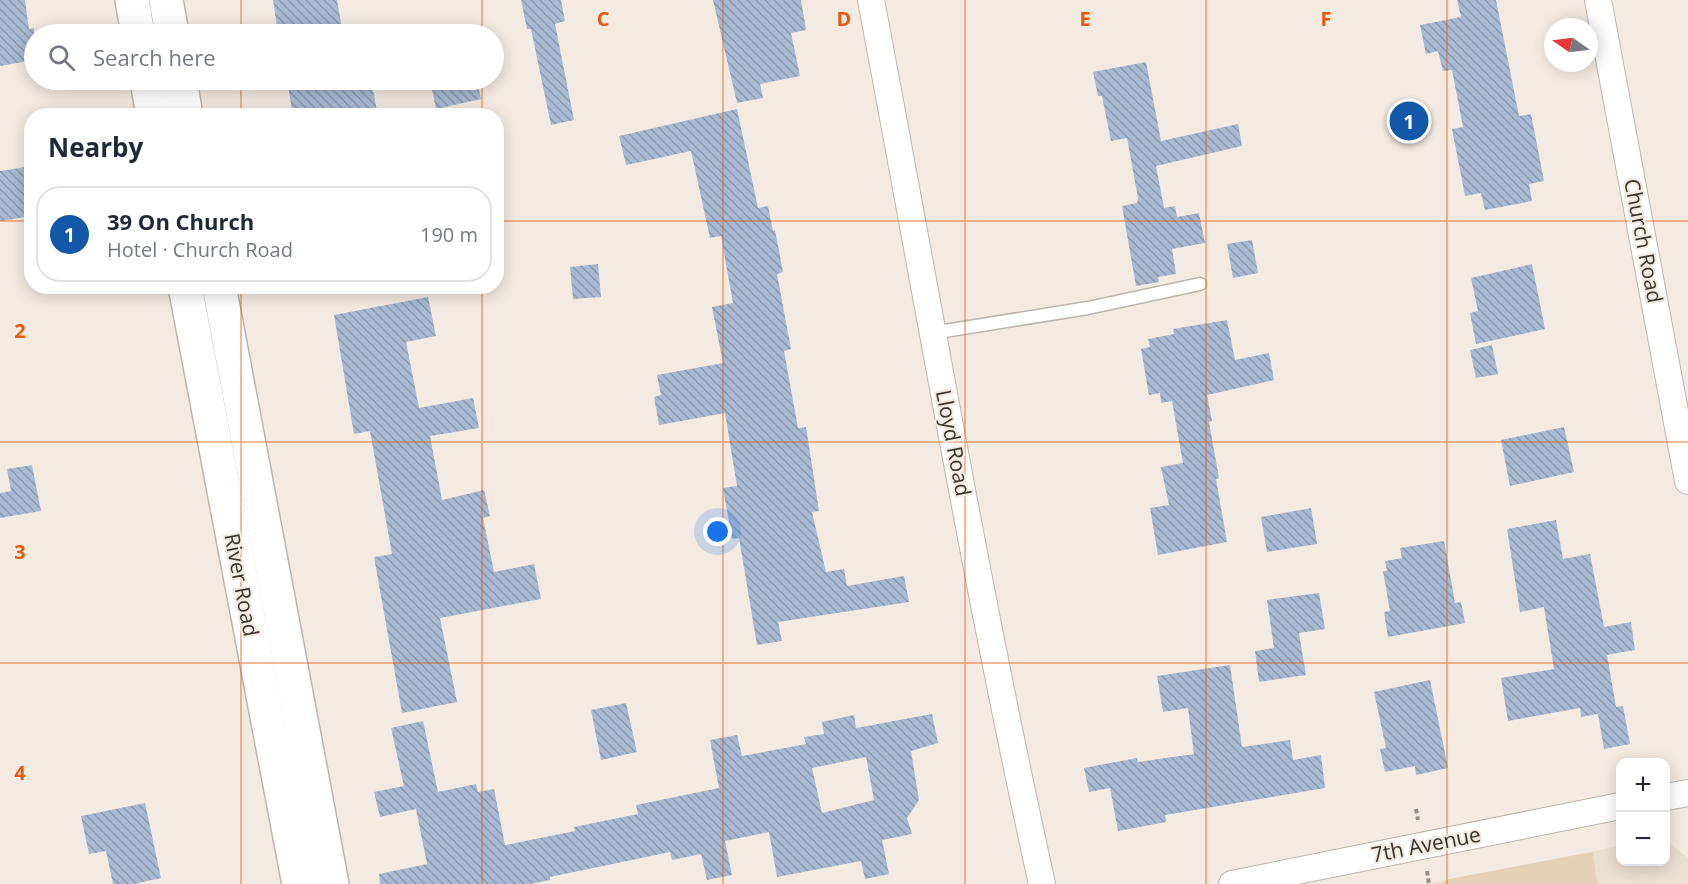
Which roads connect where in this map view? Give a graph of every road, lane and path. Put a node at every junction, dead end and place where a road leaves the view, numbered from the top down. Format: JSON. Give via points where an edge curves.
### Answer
{"nodes":[{"id":1,"x":132,"y":0,"type":"edge"},
{"id":2,"x":166,"y":0,"type":"edge"},
{"id":3,"x":871,"y":0,"type":"edge"},
{"id":4,"x":1599,"y":0,"type":"edge"},
{"id":5,"x":136,"y":24,"type":"edge"},
{"id":6,"x":170,"y":24,"type":"edge"},
{"id":7,"x":149,"y":90,"type":"edge"},
{"id":8,"x":182,"y":90,"type":"edge"},
{"id":9,"x":152,"y":108,"type":"edge"},
{"id":10,"x":185,"y":108,"type":"edge"},
{"id":11,"x":1200,"y":284,"type":"dead end"},
{"id":12,"x":187,"y":294,"type":"edge"},
{"id":13,"x":220,"y":294,"type":"edge"},
{"id":14,"x":932,"y":333,"type":"junction"},
{"id":15,"x":1688,"y":481,"type":"edge"},
{"id":16,"x":271,"y":566,"type":"junction"},
{"id":17,"x":239,"y":573,"type":"junction"},
{"id":18,"x":1688,"y":793,"type":"edge"},
{"id":19,"x":1670,"y":796,"type":"edge"},
{"id":20,"x":1616,"y":807,"type":"edge"},
{"id":21,"x":1309,"y":876,"type":"edge"},
{"id":22,"x":299,"y":884,"type":"edge"},
{"id":23,"x":332,"y":884,"type":"edge"},
{"id":24,"x":1042,"y":884,"type":"edge"},
{"id":25,"x":1232,"y":884,"type":"edge"}],
"edges":[{"from":1,"to":5,"type":"main road"},
{"from":2,"to":6,"type":"main road"},
{"from":3,"to":14,"type":"street","name":"Lloyd Road"},
{"from":4,"to":15,"type":"street","name":"Church Road"},
{"from":7,"to":9,"type":"main road"},
{"from":8,"to":10,"type":"main road"},
{"from":11,"to":14,"type":"lane","via":[[1088,308]]},
{"from":12,"to":17,"type":"main road","name":"River Road"},
{"from":13,"to":16,"type":"main road","name":"River Road"},
{"from":14,"to":24,"type":"street","name":"Lloyd Road"},
{"from":16,"to":17,"type":"main road"},
{"from":16,"to":23,"type":"main road","name":"River Road"},
{"from":17,"to":22,"type":"main road","name":"River Road"},
{"from":18,"to":19,"type":"street"},
{"from":20,"to":21,"type":"street","name":"7th Avenue"},
{"from":21,"to":25,"type":"street","name":"7th Avenue"}]}
